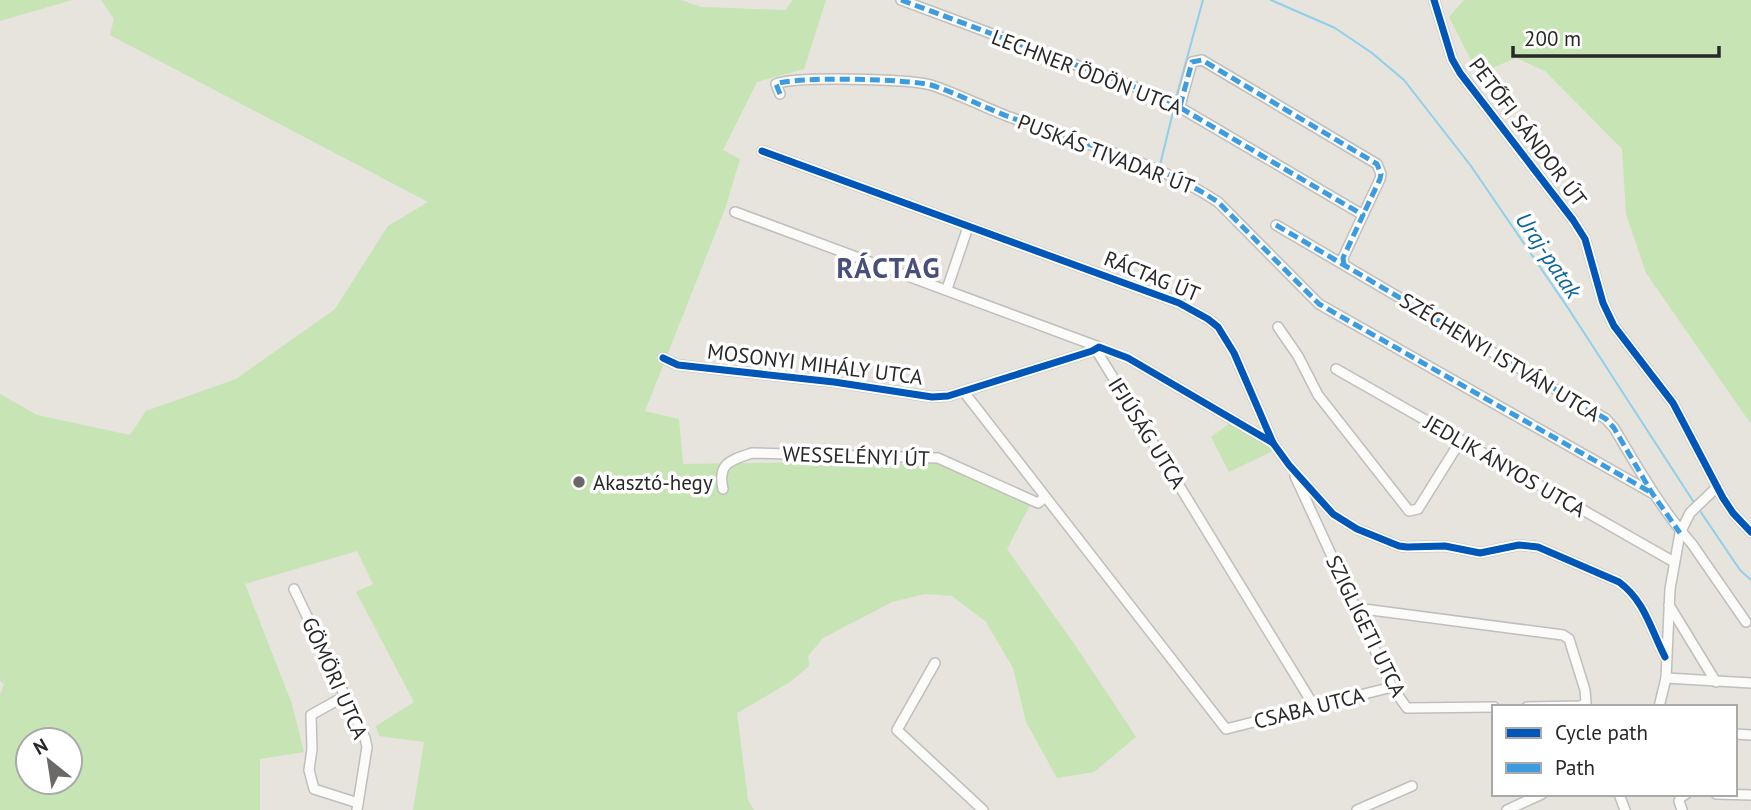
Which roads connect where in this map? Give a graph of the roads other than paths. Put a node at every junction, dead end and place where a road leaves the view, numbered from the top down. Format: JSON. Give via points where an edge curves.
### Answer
{"nodes":[{"id":1,"x":901,"y":0,"type":"edge"},
{"id":2,"x":1434,"y":0,"type":"edge"},
{"id":3,"x":780,"y":94,"type":"dead end"},
{"id":4,"x":1180,"y":106,"type":"junction"},
{"id":5,"x":762,"y":151,"type":"dead end"},
{"id":6,"x":735,"y":212,"type":"dead end"},
{"id":7,"x":1363,"y":215,"type":"junction"},
{"id":8,"x":1276,"y":225,"type":"dead end"},
{"id":9,"x":968,"y":228,"type":"junction"},
{"id":10,"x":1344,"y":265,"type":"junction"},
{"id":11,"x":947,"y":289,"type":"junction"},
{"id":12,"x":1278,"y":327,"type":"dead end"},
{"id":13,"x":1099,"y":347,"type":"junction"},
{"id":14,"x":663,"y":358,"type":"dead end"},
{"id":15,"x":1336,"y":369,"type":"dead end"},
{"id":16,"x":964,"y":392,"type":"junction"},
{"id":17,"x":1461,"y":440,"type":"junction"},
{"id":18,"x":1273,"y":443,"type":"junction"},
{"id":19,"x":1289,"y":465,"type":"junction"},
{"id":20,"x":1717,"y":487,"type":"junction"},
{"id":21,"x":723,"y":489,"type":"dead end"},
{"id":22,"x":1652,"y":492,"type":"junction"},
{"id":23,"x":1045,"y":497,"type":"junction"},
{"id":24,"x":1751,"y":532,"type":"edge"},
{"id":25,"x":1680,"y":533,"type":"junction"},
{"id":26,"x":1674,"y":562,"type":"junction"},
{"id":27,"x":294,"y":589,"type":"dead end"},
{"id":28,"x":1731,"y":600,"type":"junction"},
{"id":29,"x":1668,"y":603,"type":"junction"},
{"id":30,"x":1356,"y":608,"type":"junction"},
{"id":31,"x":1749,"y":612,"type":"dead end"},
{"id":32,"x":1746,"y":622,"type":"dead end"},
{"id":33,"x":1665,"y":657,"type":"junction"},
{"id":34,"x":936,"y":663,"type":"dead end"},
{"id":35,"x":1665,"y":678,"type":"junction"},
{"id":36,"x":1716,"y":682,"type":"junction"},
{"id":37,"x":1751,"y":683,"type":"edge"},
{"id":38,"x":1392,"y":687,"type":"junction"},
{"id":39,"x":345,"y":696,"type":"junction"},
{"id":40,"x":1583,"y":705,"type":"edge"},
{"id":41,"x":1659,"y":705,"type":"edge"},
{"id":42,"x":1314,"y":706,"type":"junction"},
{"id":43,"x":1492,"y":708,"type":"edge"},
{"id":44,"x":1412,"y":786,"type":"dead end"},
{"id":45,"x":1538,"y":796,"type":"edge"},
{"id":46,"x":358,"y":806,"type":"edge"},
{"id":47,"x":983,"y":810,"type":"edge"},
{"id":48,"x":1357,"y":810,"type":"edge"},
{"id":49,"x":1507,"y":810,"type":"edge"}],
"edges":[{"from":1,"to":4,"type":"street","name":"LECHNER ÖDÖN UTCA"},
{"from":2,"to":20,"type":"street","name":"PETŐFI SÁNDOR ÚT","via":[[1460,73],[1585,239],[1614,326],[1673,403]]},
{"from":3,"to":22,"type":"street","name":"PUSKÁS TIVADAR ÚT","via":[[776,84],[797,79],[931,85],[1199,189],[1218,202],[1319,304]]},
{"from":4,"to":7,"type":"street","name":"LECHNER ÖDÖN UTCA"},
{"from":4,"to":7,"type":"street","via":[[1192,62],[1202,60],[1377,164],[1380,179]]},
{"from":5,"to":9,"type":"street","name":"RÁCTAG ÚT"},
{"from":6,"to":11,"type":"street"},
{"from":7,"to":10,"type":"street"},
{"from":8,"to":10,"type":"street","name":"SZÉCHENYI ISTVÁN UTCA"},
{"from":9,"to":11,"type":"street"},
{"from":9,"to":18,"type":"street","name":"RÁCTAG ÚT","via":[[1179,303],[1208,319],[1234,353]]},
{"from":10,"to":22,"type":"street","name":"SZÉCHENYI ISTVÁN UTCA","via":[[1606,419]]},
{"from":11,"to":13,"type":"street"},
{"from":12,"to":17,"type":"street","via":[[1318,395],[1409,511],[1418,509]]},
{"from":13,"to":16,"type":"street","name":"MOSONYI MIHÁLY UTCA"},
{"from":13,"to":18,"type":"street","via":[[1128,358]]},
{"from":13,"to":42,"type":"street","name":"IFJÚSÁG UTCA","via":[[1098,353]]},
{"from":14,"to":16,"type":"street","name":"MOSONYI MIHÁLY UTCA","via":[[678,365],[932,397]]},
{"from":15,"to":17,"type":"street","name":"JEDLIK ÁNYOS UTCA"},
{"from":16,"to":23,"type":"street"},
{"from":17,"to":26,"type":"street","name":"JEDLIK ÁNYOS UTCA"},
{"from":18,"to":19,"type":"street"},
{"from":19,"to":30,"type":"street","name":"SZIGLIGETI UTCA"},
{"from":19,"to":33,"type":"street","via":[[1336,517],[1399,546],[1480,553],[1519,545],[1538,548],[1619,582],[1640,602]]},
{"from":20,"to":24,"type":"street","name":"PETŐFI SÁNDOR ÚT"},
{"from":20,"to":25,"type":"street","via":[[1693,509]]},
{"from":21,"to":23,"type":"street","name":"WESSELÉNYI ÚT","via":[[722,470],[731,460],[752,453],[925,457],[938,458],[1038,503]]},
{"from":22,"to":25,"type":"street","name":"SZÉCHENYI ISTVÁN UTCA"},
{"from":23,"to":42,"type":"street","name":"CSABA UTCA","via":[[1226,729]]},
{"from":25,"to":26,"type":"street"},
{"from":25,"to":28,"type":"street","name":"SZÉCHENYI ISTVÁN UTCA"},
{"from":26,"to":29,"type":"street"},
{"from":27,"to":39,"type":"street","name":"GÖMÖRI UTCA"},
{"from":28,"to":31,"type":"street"},
{"from":28,"to":32,"type":"street","name":"SZÉCHENYI ISTVÁN UTCA"},
{"from":29,"to":33,"type":"street"},
{"from":29,"to":36,"type":"street"},
{"from":30,"to":38,"type":"street","name":"SZIGLIGETI UTCA"},
{"from":30,"to":40,"type":"street","via":[[1558,633],[1569,639],[1587,699]]},
{"from":33,"to":35,"type":"street"},
{"from":34,"to":47,"type":"street","via":[[897,730]]},
{"from":35,"to":36,"type":"street"},
{"from":35,"to":41,"type":"street"},
{"from":36,"to":37,"type":"street"},
{"from":38,"to":42,"type":"street","name":"CSABA UTCA"},
{"from":38,"to":43,"type":"street","name":"SZIGLIGETI UTCA","via":[[1411,709]]},
{"from":39,"to":46,"type":"street","name":"GÖMÖRI UTCA","via":[[366,747]]},
{"from":39,"to":46,"type":"street","via":[[311,715],[310,777],[314,789]]},
{"from":44,"to":48,"type":"street"},
{"from":45,"to":49,"type":"street"}]}
